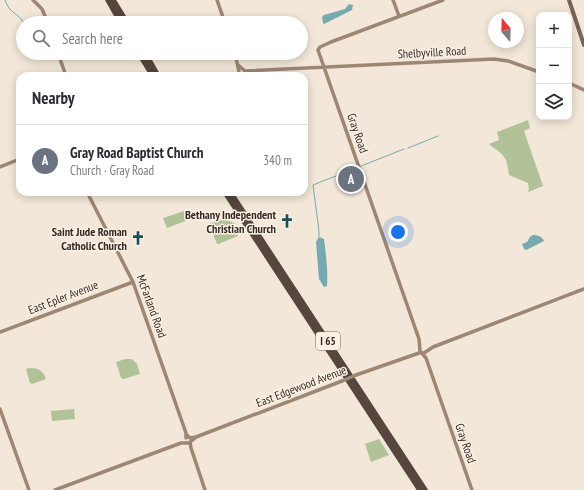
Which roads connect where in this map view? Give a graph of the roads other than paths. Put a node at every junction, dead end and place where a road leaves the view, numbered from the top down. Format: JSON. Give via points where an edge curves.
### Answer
{"nodes":[{"id":1,"x":33,"y":0,"type":"edge"},
{"id":2,"x":106,"y":0,"type":"edge"},
{"id":3,"x":217,"y":0,"type":"edge"},
{"id":4,"x":393,"y":0,"type":"edge"},
{"id":5,"x":443,"y":0,"type":"edge"},
{"id":6,"x":569,"y":0,"type":"edge"},
{"id":7,"x":114,"y":1,"type":"edge"},
{"id":8,"x":45,"y":16,"type":"edge"},
{"id":9,"x":116,"y":16,"type":"edge"},
{"id":10,"x":117,"y":16,"type":"edge"},
{"id":11,"x":123,"y":16,"type":"edge"},
{"id":12,"x":223,"y":16,"type":"edge"},
{"id":13,"x":399,"y":16,"type":"junction"},
{"id":14,"x":584,"y":45,"type":"edge"},
{"id":15,"x":60,"y":60,"type":"edge"},
{"id":16,"x":143,"y":60,"type":"edge"},
{"id":17,"x":149,"y":60,"type":"edge"},
{"id":18,"x":236,"y":60,"type":"edge"},
{"id":19,"x":323,"y":66,"type":"junction"},
{"id":20,"x":536,"y":71,"type":"edge"},
{"id":21,"x":65,"y":72,"type":"edge"},
{"id":22,"x":151,"y":72,"type":"edge"},
{"id":23,"x":156,"y":72,"type":"edge"},
{"id":24,"x":240,"y":72,"type":"edge"},
{"id":25,"x":246,"y":72,"type":"edge"},
{"id":26,"x":571,"y":84,"type":"edge"},
{"id":27,"x":584,"y":90,"type":"edge"},
{"id":28,"x":16,"y":161,"type":"edge"},
{"id":29,"x":0,"y":167,"type":"edge"},
{"id":30,"x":89,"y":196,"type":"edge"},
{"id":31,"x":228,"y":196,"type":"edge"},
{"id":32,"x":233,"y":196,"type":"edge"},
{"id":33,"x":133,"y":282,"type":"junction"},
{"id":34,"x":584,"y":289,"type":"edge"},
{"id":35,"x":0,"y":332,"type":"edge"},
{"id":36,"x":433,"y":347,"type":"junction"},
{"id":37,"x":422,"y":348,"type":"junction"},
{"id":38,"x":424,"y":352,"type":"junction"},
{"id":39,"x":413,"y":356,"type":"junction"},
{"id":40,"x":0,"y":409,"type":"edge"},
{"id":41,"x":188,"y":440,"type":"junction"},
{"id":42,"x":29,"y":490,"type":"edge"},
{"id":43,"x":56,"y":490,"type":"edge"},
{"id":44,"x":205,"y":490,"type":"edge"},
{"id":45,"x":420,"y":490,"type":"edge"},
{"id":46,"x":425,"y":490,"type":"edge"},
{"id":47,"x":472,"y":490,"type":"edge"}],
"edges":[{"from":1,"to":8,"type":"main road"},
{"from":2,"to":9,"type":"highway"},
{"from":2,"to":10,"type":"highway"},
{"from":3,"to":12,"type":"main road"},
{"from":4,"to":13,"type":"main road"},
{"from":5,"to":13,"type":"main road"},
{"from":6,"to":14,"type":"main road"},
{"from":7,"to":11,"type":"highway"},
{"from":13,"to":19,"type":"main road","name":"Gray Road","via":[[318,48]]},
{"from":15,"to":21,"type":"main road"},
{"from":16,"to":22,"type":"highway"},
{"from":17,"to":23,"type":"highway"},
{"from":18,"to":24,"type":"main road"},
{"from":19,"to":20,"type":"main road","name":"Shelbyville Road","via":[[494,59]]},
{"from":19,"to":25,"type":"main road","name":"Shelbyville Road"},
{"from":19,"to":37,"type":"main road","name":"Gray Road"},
{"from":26,"to":27,"type":"main road"},
{"from":28,"to":29,"type":"main road"},
{"from":30,"to":33,"type":"main road","name":"McFarland Road"},
{"from":31,"to":45,"type":"highway","number":"I 65"},
{"from":32,"to":46,"type":"highway","number":"I 65"},
{"from":33,"to":35,"type":"main road","name":"East Epler Avenue"},
{"from":33,"to":41,"type":"main road","name":"McFarland Road"},
{"from":34,"to":36,"type":"main road","name":"East Edgewood Avenue"},
{"from":36,"to":37,"type":"main road","name":"East Edgewood Avenue"},
{"from":36,"to":38,"type":"main road","name":"East Edgewood Avenue"},
{"from":37,"to":38,"type":"main road","name":"Gray Road","via":[[426,349]]},
{"from":37,"to":39,"type":"main road"},
{"from":38,"to":39,"type":"main road","name":"East Edgewood Avenue"},
{"from":38,"to":47,"type":"main road","name":"Gray Road"},
{"from":39,"to":41,"type":"main road","name":"East Edgewood Avenue","bridge":true,"via":[[356,375]]},
{"from":40,"to":42,"type":"main road"},
{"from":41,"to":43,"type":"main road","name":"East Edgewood Avenue"},
{"from":41,"to":44,"type":"main road","name":"McFarland Road"}]}
